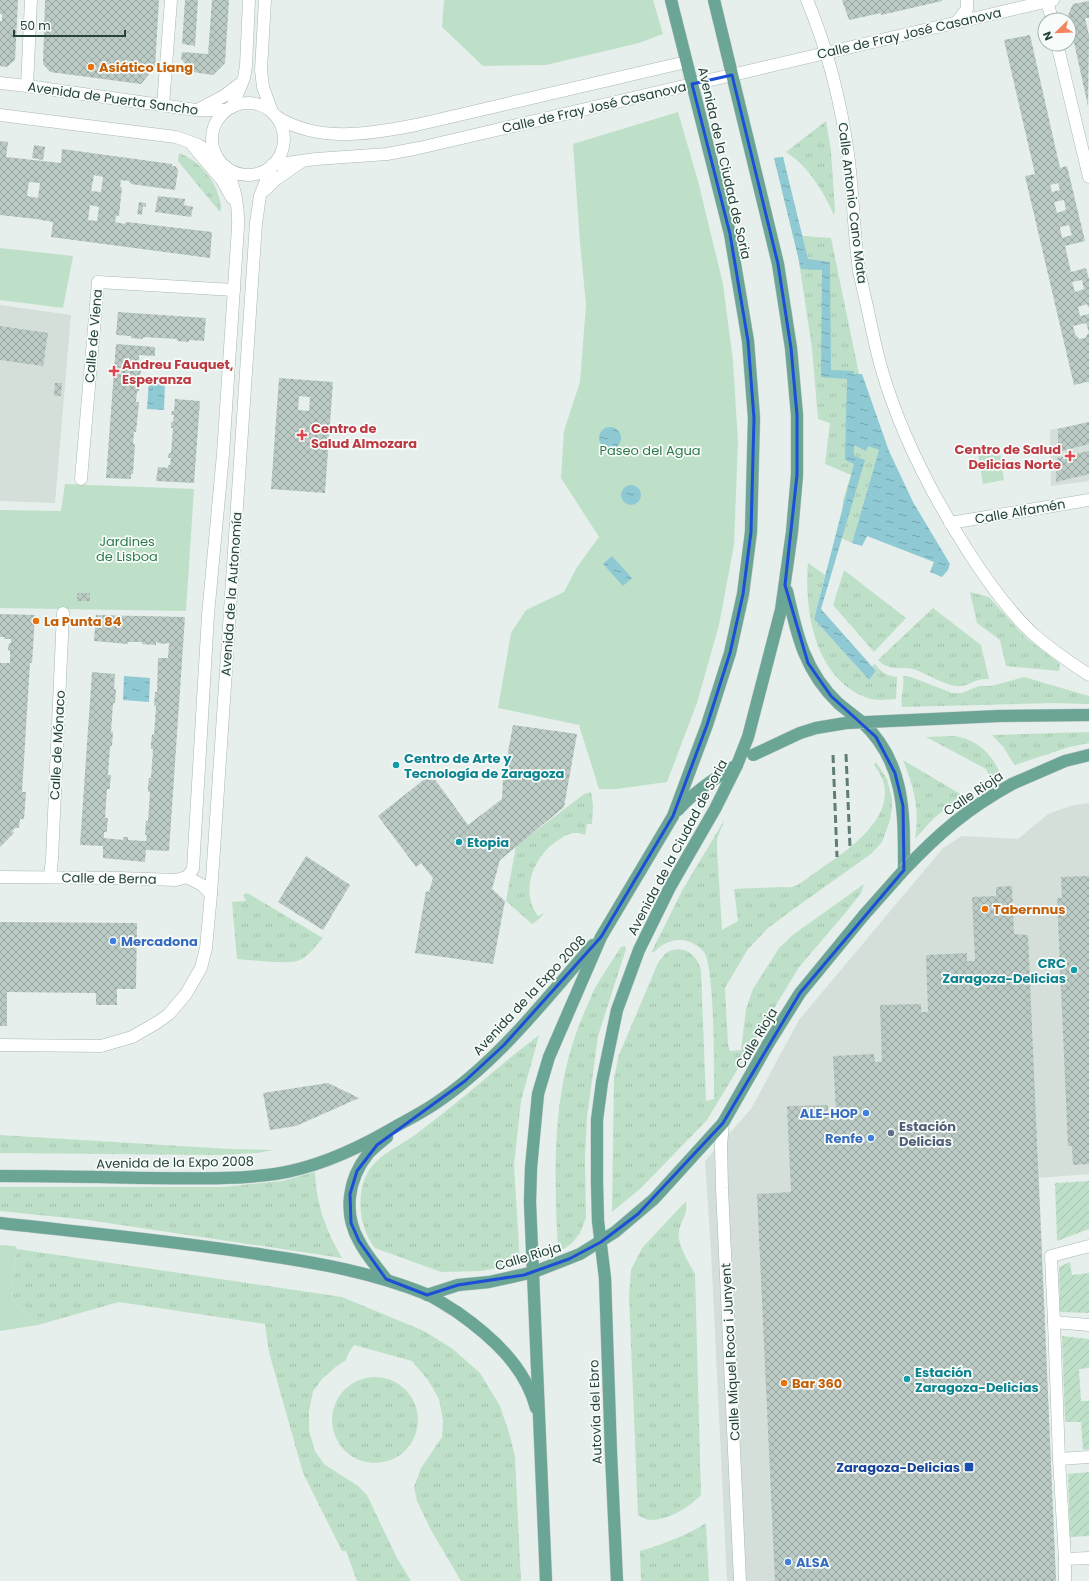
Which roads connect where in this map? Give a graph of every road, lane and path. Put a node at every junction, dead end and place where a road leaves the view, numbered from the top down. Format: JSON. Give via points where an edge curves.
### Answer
{"nodes":[{"id":1,"x":31,"y":0,"type":"edge"},
{"id":2,"x":171,"y":0,"type":"edge"},
{"id":3,"x":249,"y":0,"type":"edge"},
{"id":4,"x":265,"y":0,"type":"edge"},
{"id":5,"x":671,"y":0,"type":"edge"},
{"id":6,"x":714,"y":0,"type":"edge"},
{"id":7,"x":807,"y":0,"type":"edge"},
{"id":8,"x":967,"y":0,"type":"edge"},
{"id":9,"x":1049,"y":1,"type":"edge"},
{"id":10,"x":1051,"y":12,"type":"edge"},
{"id":11,"x":957,"y":22,"type":"junction"},
{"id":12,"x":826,"y":52,"type":"junction"},
{"id":13,"x":1059,"y":52,"type":"edge"},
{"id":14,"x":686,"y":62,"type":"junction"},
{"id":15,"x":732,"y":75,"type":"junction"},
{"id":16,"x":242,"y":82,"type":"junction"},
{"id":17,"x":0,"y":83,"type":"edge"},
{"id":18,"x":692,"y":84,"type":"junction"},
{"id":19,"x":27,"y":86,"type":"junction"},
{"id":20,"x":163,"y":105,"type":"junction"},
{"id":21,"x":229,"y":109,"type":"junction"},
{"id":22,"x":196,"y":110,"type":"junction"},
{"id":23,"x":0,"y":115,"type":"edge"},
{"id":24,"x":274,"y":115,"type":"junction"},
{"id":25,"x":189,"y":142,"type":"junction"},
{"id":26,"x":216,"y":155,"type":"junction"},
{"id":27,"x":303,"y":160,"type":"junction"},
{"id":28,"x":272,"y":166,"type":"junction"},
{"id":29,"x":226,"y":167,"type":"junction"},
{"id":30,"x":1089,"y":178,"type":"edge"},
{"id":31,"x":260,"y":196,"type":"junction"},
{"id":32,"x":238,"y":209,"type":"junction"},
{"id":33,"x":234,"y":290,"type":"junction"},
{"id":34,"x":81,"y":479,"type":"dead end"},
{"id":35,"x":1089,"y":500,"type":"edge"},
{"id":36,"x":950,"y":523,"type":"junction"},
{"id":37,"x":785,"y":585,"type":"junction"},
{"id":38,"x":63,"y":613,"type":"dead end"},
{"id":39,"x":1089,"y":675,"type":"edge"},
{"id":40,"x":1089,"y":715,"type":"edge"},
{"id":41,"x":862,"y":722,"type":"junction"},
{"id":42,"x":1089,"y":754,"type":"edge"},
{"id":43,"x":736,"y":765,"type":"junction"},
{"id":44,"x":673,"y":816,"type":"junction"},
{"id":45,"x":904,"y":870,"type":"junction"},
{"id":46,"x":187,"y":876,"type":"junction"},
{"id":47,"x":0,"y":877,"type":"edge"},
{"id":48,"x":50,"y":877,"type":"junction"},
{"id":49,"x":211,"y":894,"type":"junction"},
{"id":50,"x":601,"y":937,"type":"junction"},
{"id":51,"x":0,"y":1045,"type":"edge"},
{"id":52,"x":723,"y":1123,"type":"junction"},
{"id":53,"x":375,"y":1142,"type":"junction"},
{"id":54,"x":0,"y":1176,"type":"edge"},
{"id":55,"x":0,"y":1223,"type":"edge"},
{"id":56,"x":601,"y":1242,"type":"junction"},
{"id":57,"x":1089,"y":1246,"type":"edge"},
{"id":58,"x":534,"y":1272,"type":"junction"},
{"id":59,"x":386,"y":1279,"type":"junction"},
{"id":60,"x":427,"y":1295,"type":"junction"},
{"id":61,"x":1054,"y":1322,"type":"junction"},
{"id":62,"x":1089,"y":1325,"type":"edge"},
{"id":63,"x":541,"y":1425,"type":"junction"},
{"id":64,"x":1089,"y":1457,"type":"edge"},
{"id":65,"x":1059,"y":1459,"type":"junction"},
{"id":66,"x":1089,"y":1558,"type":"edge"},
{"id":67,"x":1064,"y":1559,"type":"junction"},
{"id":68,"x":546,"y":1581,"type":"edge"},
{"id":69,"x":617,"y":1581,"type":"edge"},
{"id":70,"x":740,"y":1581,"type":"edge"},
{"id":71,"x":1065,"y":1581,"type":"edge"}],
"edges":[{"from":1,"to":19,"type":"street"},
{"from":2,"to":20,"type":"street"},
{"from":3,"to":16,"type":"street","via":[[246,66]]},
{"from":4,"to":24,"type":"street","via":[[261,70],[263,87]]},
{"from":5,"to":14,"type":"main road","name":"Avenida de la Ciudad de Soria"},
{"from":6,"to":15,"type":"main road","name":"Avenida de la Ciudad de Soria"},
{"from":7,"to":12,"type":"street","name":"Calle Antonio Cano Mata"},
{"from":8,"to":11,"type":"street","via":[[968,9]]},
{"from":9,"to":10,"type":"street"},
{"from":9,"to":11,"type":"street","name":"Calle de Fray José Casanova"},
{"from":11,"to":12,"type":"street","name":"Calle de Fray José Casanova"},
{"from":12,"to":15,"type":"street","name":"Calle de Fray José Casanova"},
{"from":12,"to":36,"type":"street","name":"Calle Antonio Cano Mata","via":[[844,127],[860,272],[881,367],[916,456]]},
{"from":13,"to":30,"type":"street"},
{"from":14,"to":18,"type":"main road","name":"Avenida de la Ciudad de Soria"},
{"from":14,"to":24,"type":"street","name":"Calle de Fray José Casanova","via":[[376,132],[330,134],[291,126]]},
{"from":15,"to":18,"type":"street","name":"Calle de Fray José Casanova"},
{"from":15,"to":37,"type":"main road","name":"Avenida de la Ciudad de Soria","via":[[778,264],[791,348],[797,415],[797,475]]},
{"from":16,"to":21,"type":"street"},
{"from":16,"to":22,"type":"street","via":[[212,104]]},
{"from":17,"to":19,"type":"street","name":"Avenida de Puerta Sancho"},
{"from":18,"to":27,"type":"street","name":"Calle de Fray José Casanova","via":[[419,148],[368,156]]},
{"from":18,"to":44,"type":"main road","name":"Avenida de la Ciudad de Soria","via":[[730,234],[748,341],[754,418],[752,511],[743,594],[730,653],[707,725]]},
{"from":19,"to":20,"type":"street","name":"Avenida de Puerta Sancho"},
{"from":20,"to":22,"type":"street","name":"Avenida de Puerta Sancho"},
{"from":21,"to":22,"type":"street","name":"Avenida de Puerta Sancho"},
{"from":21,"to":24,"type":"street","via":[[238,104],[252,103],[260,105]]},
{"from":21,"to":26,"type":"street","via":[[221,115],[214,128]]},
{"from":23,"to":25,"type":"street","via":[[176,137]]},
{"from":24,"to":28,"type":"street","via":[[283,131],[284,139],[281,153]]},
{"from":25,"to":26,"type":"street"},
{"from":25,"to":32,"type":"street","via":[[222,180]]},
{"from":26,"to":29,"type":"street"},
{"from":27,"to":28,"type":"street","name":"Calle de Fray José Casanova"},
{"from":27,"to":31,"type":"street","via":[[275,180]]},
{"from":28,"to":29,"type":"street","via":[[249,175],[237,173]]},
{"from":28,"to":31,"type":"street","name":"Avenida de la Autonomía"},
{"from":29,"to":32,"type":"street","name":"Avenida de la Autonomía","via":[[235,190]]},
{"from":31,"to":49,"type":"street","name":"Avenida de la Autonomía","via":[[255,230]]},
{"from":32,"to":33,"type":"street","name":"Avenida de la Autonomía"},
{"from":33,"to":34,"type":"street","name":"Calle de Viena","via":[[98,282]]},
{"from":33,"to":46,"type":"street","name":"Avenida de la Autonomía","via":[[223,454],[208,615],[193,869]]},
{"from":35,"to":36,"type":"street","name":"Calle Alfamén"},
{"from":36,"to":39,"type":"street","name":"Calle Antonio Cano Mata","via":[[986,579],[1014,614],[1038,638]]},
{"from":37,"to":41,"type":"main road","name":"Avenida de la Ciudad de Soria","bridge":true,"via":[[795,626],[815,677],[839,704]]},
{"from":37,"to":43,"type":"main road","name":"Avenida de la Ciudad de Soria","via":[[781,610],[748,737]]},
{"from":38,"to":48,"type":"street","name":"Calle de Mónaco"},
{"from":40,"to":41,"type":"main road","bridge":true},
{"from":41,"to":43,"type":"main road","bridge":true,"via":[[806,731]]},
{"from":41,"to":45,"type":"main road","name":"Avenida de la Ciudad de Soria","via":[[882,745],[896,773],[901,790]]},
{"from":42,"to":45,"type":"main road","name":"Calle Rioja","bridge":true,"via":[[1065,761],[1012,784],[982,801],[943,831]]},
{"from":43,"to":44,"type":"main road","via":[[691,796]]},
{"from":43,"to":56,"type":"main road","name":"Avenida de la Ciudad de Soria","via":[[639,950],[617,1010],[597,1120],[598,1221]]},
{"from":44,"to":50,"type":"main road","name":"Avenida de la Ciudad de Soria"},
{"from":45,"to":52,"type":"main road","name":"Calle Rioja","bridge":true,"via":[[800,993]]},
{"from":46,"to":48,"type":"street","name":"Calle de Berna","via":[[176,880]]},
{"from":46,"to":49,"type":"street"},
{"from":47,"to":48,"type":"street","name":"Calle de Berna"},
{"from":49,"to":51,"type":"street","name":"Avenida de la Autonomía","via":[[204,960],[186,994],[169,1014],[132,1037],[101,1046]]},
{"from":50,"to":53,"type":"main road","name":"Avenida de la Expo 2008","via":[[504,1045],[465,1081],[391,1134]]},
{"from":50,"to":58,"type":"main road","name":"Avenida de la Ciudad de Soria","via":[[549,1057],[538,1094],[530,1202]]},
{"from":52,"to":56,"type":"main road","name":"Calle Rioja","via":[[654,1199]]},
{"from":52,"to":70,"type":"street","name":"Calle Miquel Roca i Junyent","via":[[722,1188]]},
{"from":53,"to":54,"type":"main road","name":"Avenida de la Expo 2008","via":[[306,1167],[275,1174],[237,1177]]},
{"from":53,"to":59,"type":"main road","via":[[357,1171],[349,1206],[351,1223],[359,1241]]},
{"from":55,"to":59,"type":"main road","via":[[220,1248],[316,1263]]},
{"from":56,"to":58,"type":"main road","name":"Calle Rioja","via":[[569,1259]]},
{"from":56,"to":69,"type":"main road","name":"Autovía del Ebro","via":[[605,1278]]},
{"from":57,"to":61,"type":"street","via":[[1051,1256]]},
{"from":58,"to":60,"type":"main road","name":"Calle Rioja","via":[[489,1282],[458,1285]]},
{"from":58,"to":63,"type":"main road"},
{"from":59,"to":60,"type":"main road"},
{"from":60,"to":63,"type":"main road","via":[[470,1322],[509,1357],[520,1371],[534,1400]]},
{"from":61,"to":62,"type":"street"},
{"from":61,"to":65,"type":"street"},
{"from":63,"to":68,"type":"main road"},
{"from":64,"to":65,"type":"street"},
{"from":65,"to":67,"type":"street"},
{"from":66,"to":67,"type":"street"},
{"from":67,"to":71,"type":"street"}]}
